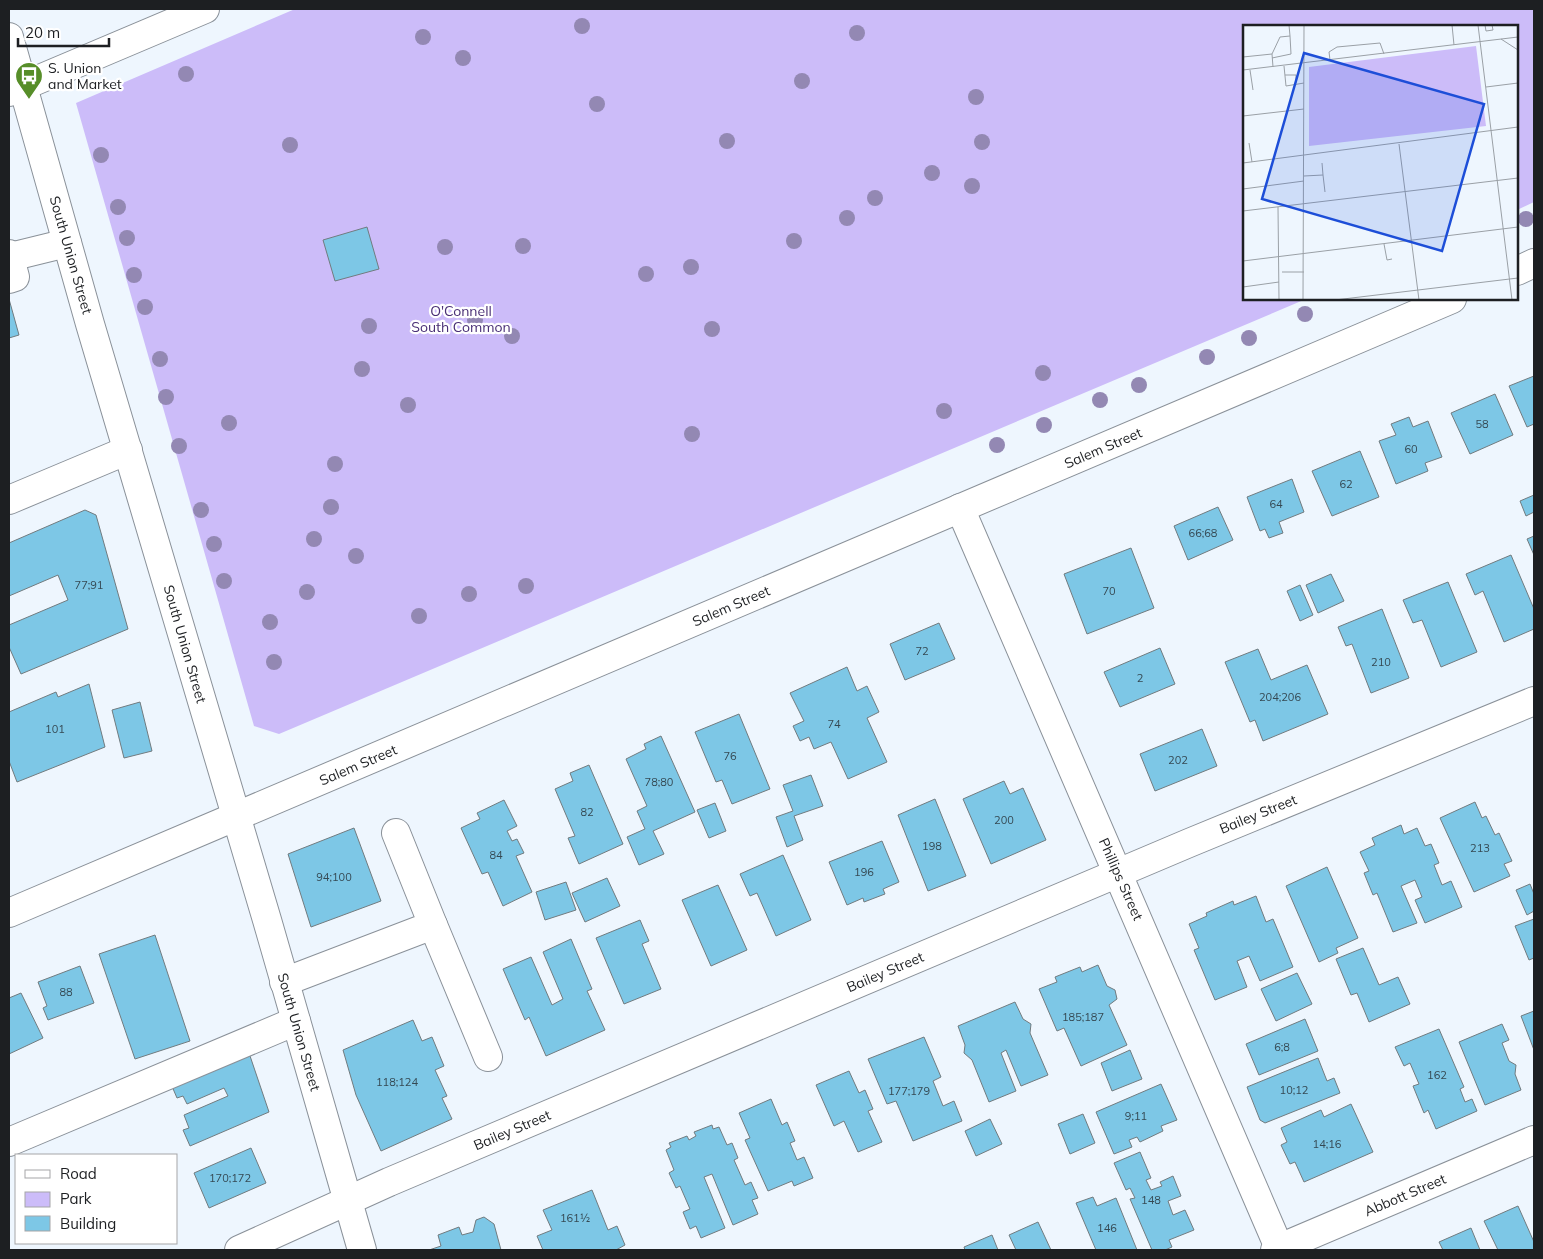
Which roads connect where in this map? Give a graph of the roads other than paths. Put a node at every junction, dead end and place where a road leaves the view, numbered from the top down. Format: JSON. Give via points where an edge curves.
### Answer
{"nodes":[{"id":1,"x":205,"y":9,"type":"edge"},
{"id":2,"x":9,"y":37,"type":"edge"},
{"id":3,"x":16,"y":89,"type":"edge"},
{"id":4,"x":67,"y":243,"type":"junction"},
{"id":5,"x":1534,"y":263,"type":"edge"},
{"id":6,"x":9,"y":264,"type":"edge"},
{"id":7,"x":1518,"y":271,"type":"edge"},
{"id":8,"x":1450,"y":300,"type":"edge"},
{"id":9,"x":128,"y":450,"type":"junction"},
{"id":10,"x":9,"y":500,"type":"edge"},
{"id":11,"x":960,"y":508,"type":"junction"},
{"id":12,"x":1534,"y":701,"type":"edge"},
{"id":13,"x":236,"y":817,"type":"junction"},
{"id":14,"x":396,"y":833,"type":"dead end"},
{"id":15,"x":1119,"y":874,"type":"junction"},
{"id":16,"x":9,"y":913,"type":"edge"},
{"id":17,"x":433,"y":925,"type":"junction"},
{"id":18,"x":284,"y":982,"type":"junction"},
{"id":19,"x":296,"y":1021,"type":"junction"},
{"id":20,"x":488,"y":1057,"type":"dead end"},
{"id":21,"x":1534,"y":1140,"type":"edge"},
{"id":22,"x":9,"y":1142,"type":"edge"},
{"id":23,"x":348,"y":1200,"type":"junction"},
{"id":24,"x":239,"y":1250,"type":"edge"},
{"id":25,"x":362,"y":1250,"type":"edge"},
{"id":26,"x":1278,"y":1250,"type":"edge"}],
"edges":[{"from":1,"to":3,"type":"main road"},
{"from":2,"to":3,"type":"main road","name":"South Union Street"},
{"from":3,"to":4,"type":"main road","name":"South Union Street"},
{"from":4,"to":6,"type":"main road"},
{"from":4,"to":9,"type":"main road","name":"South Union Street"},
{"from":5,"to":7,"type":"main road"},
{"from":8,"to":11,"type":"main road","name":"Salem Street"},
{"from":9,"to":10,"type":"main road"},
{"from":9,"to":13,"type":"main road","name":"South Union Street"},
{"from":11,"to":13,"type":"main road","name":"Salem Street"},
{"from":11,"to":15,"type":"main road","name":"Phillips Street"},
{"from":12,"to":15,"type":"main road","name":"Bailey Street"},
{"from":13,"to":16,"type":"main road","name":"Salem Street"},
{"from":13,"to":18,"type":"main road","name":"South Union Street"},
{"from":14,"to":17,"type":"main road"},
{"from":15,"to":23,"type":"main road","name":"Bailey Street"},
{"from":15,"to":26,"type":"main road","name":"Phillips Street"},
{"from":17,"to":18,"type":"main road"},
{"from":17,"to":20,"type":"main road"},
{"from":18,"to":19,"type":"main road","name":"South Union Street"},
{"from":19,"to":22,"type":"main road"},
{"from":19,"to":23,"type":"main road","name":"South Union Street"},
{"from":21,"to":26,"type":"main road","name":"Abbott Street"},
{"from":23,"to":24,"type":"main road","name":"Bailey Street"},
{"from":23,"to":25,"type":"main road","name":"South Union Street"}]}
